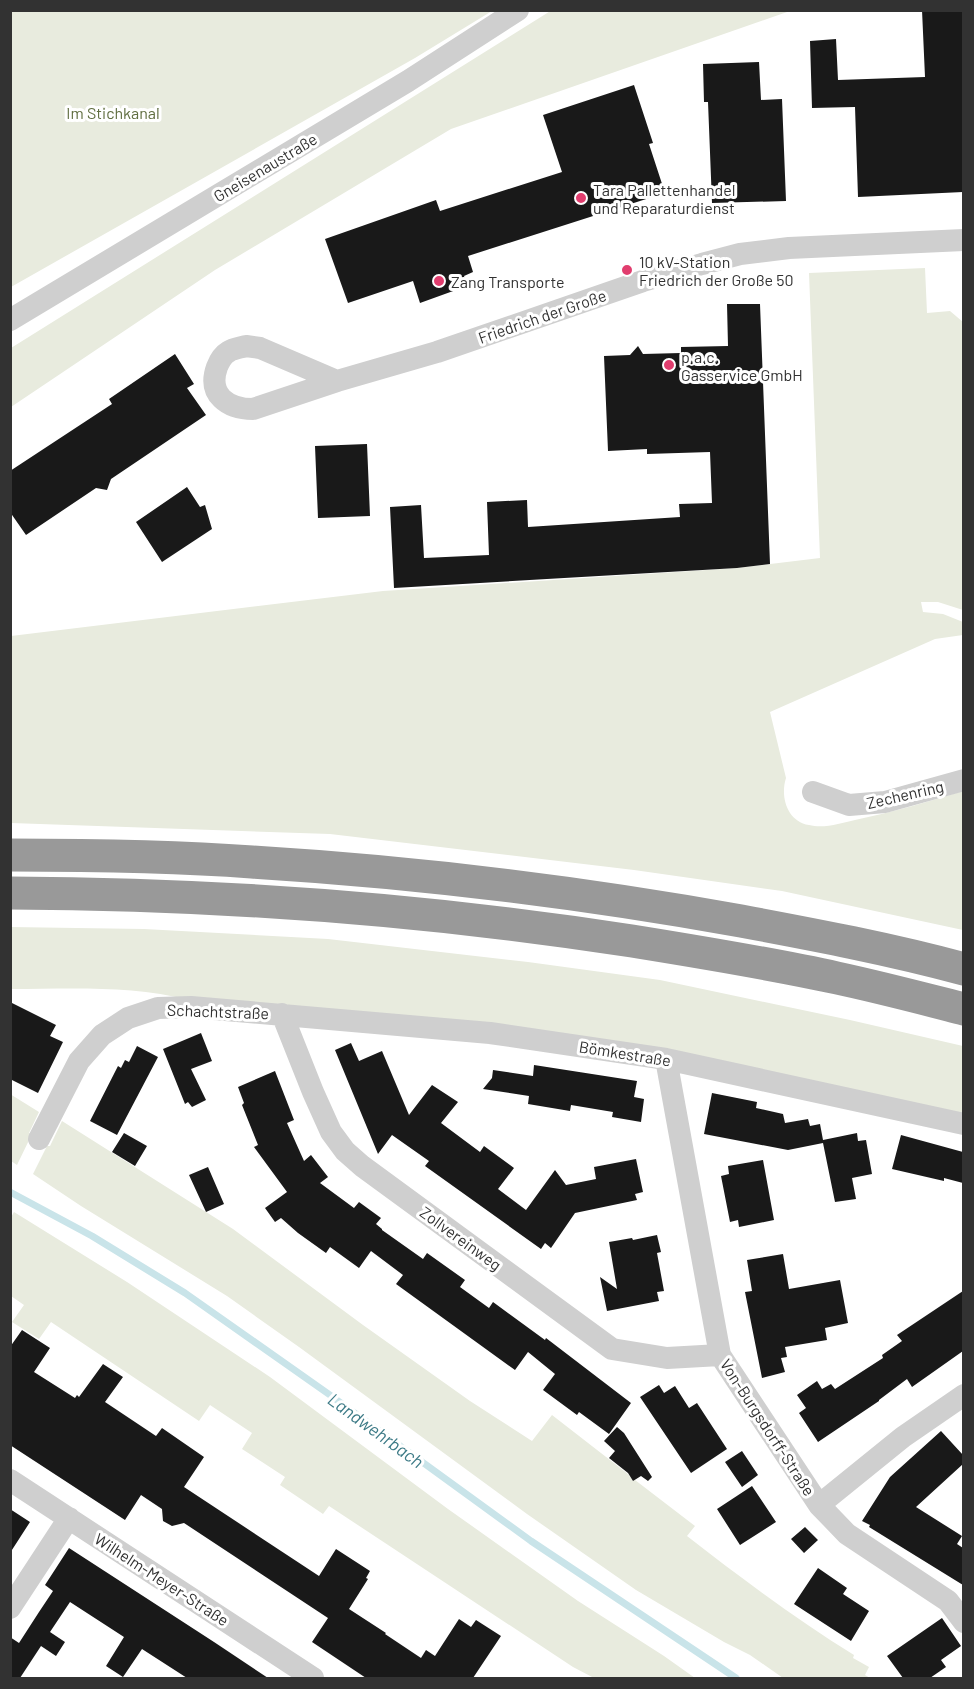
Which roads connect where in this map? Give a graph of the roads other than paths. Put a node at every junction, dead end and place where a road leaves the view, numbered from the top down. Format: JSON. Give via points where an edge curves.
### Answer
{"nodes":[{"id":1,"x":518,"y":10,"type":"edge"},
{"id":2,"x":963,"y":240,"type":"edge"},
{"id":3,"x":10,"y":320,"type":"edge"},
{"id":4,"x":337,"y":381,"type":"junction"},
{"id":5,"x":963,"y":780,"type":"edge"},
{"id":6,"x":813,"y":792,"type":"dead end"},
{"id":7,"x":10,"y":855,"type":"edge"},
{"id":8,"x":10,"y":893,"type":"edge"},
{"id":9,"x":963,"y":969,"type":"edge"},
{"id":10,"x":963,"y":1009,"type":"edge"},
{"id":11,"x":282,"y":1014,"type":"junction"},
{"id":12,"x":666,"y":1059,"type":"junction"},
{"id":13,"x":963,"y":1124,"type":"edge"},
{"id":14,"x":39,"y":1139,"type":"dead end"},
{"id":15,"x":720,"y":1355,"type":"junction"},
{"id":16,"x":963,"y":1395,"type":"edge"},
{"id":17,"x":10,"y":1479,"type":"edge"},
{"id":18,"x":819,"y":1505,"type":"junction"},
{"id":19,"x":69,"y":1518,"type":"junction"},
{"id":20,"x":10,"y":1608,"type":"edge"},
{"id":21,"x":963,"y":1622,"type":"edge"},
{"id":22,"x":313,"y":1678,"type":"edge"}],
"edges":[{"from":1,"to":3,"type":"street","name":"Gneisenaustraße","via":[[408,81]]},
{"from":2,"to":4,"type":"street","name":"Friedrich der Große","via":[[740,254],[644,281],[437,352]]},
{"from":4,"to":4,"type":"street","name":"Friedrich der Große","via":[[260,348],[246,346],[226,353],[219,362],[215,385],[219,396],[229,404],[253,409]]},
{"from":5,"to":6,"type":"street","name":"Zechenring","via":[[885,802],[849,805]]},
{"from":7,"to":9,"type":"highway","via":[[250,861],[494,884],[705,915]]},
{"from":8,"to":10,"type":"highway","via":[[223,898],[479,920],[691,950],[835,978]]},
{"from":11,"to":12,"type":"street","name":"Bömkestraße","via":[[490,1033]]},
{"from":11,"to":14,"type":"street","name":"Schachtstraße","via":[[191,1007],[158,1008],[128,1018],[102,1035],[79,1062]]},
{"from":11,"to":15,"type":"street","name":"Zollvereinweg","via":[[331,1131],[362,1166],[612,1349],[668,1358]]},
{"from":12,"to":13,"type":"street","name":"Bömkestraße"},
{"from":12,"to":15,"type":"street","name":"Von-Burgsdorff-Straße"},
{"from":15,"to":18,"type":"street","name":"Von-Burgsdorff-Straße"},
{"from":16,"to":18,"type":"street","via":[[903,1437]]},
{"from":17,"to":19,"type":"street","name":"Wilhelm-Meyer-Straße"},
{"from":18,"to":21,"type":"street","name":"Von-Burgsdorff-Straße","via":[[847,1534],[948,1601]]},
{"from":19,"to":20,"type":"street"},
{"from":19,"to":22,"type":"street","name":"Wilhelm-Meyer-Straße"}]}
